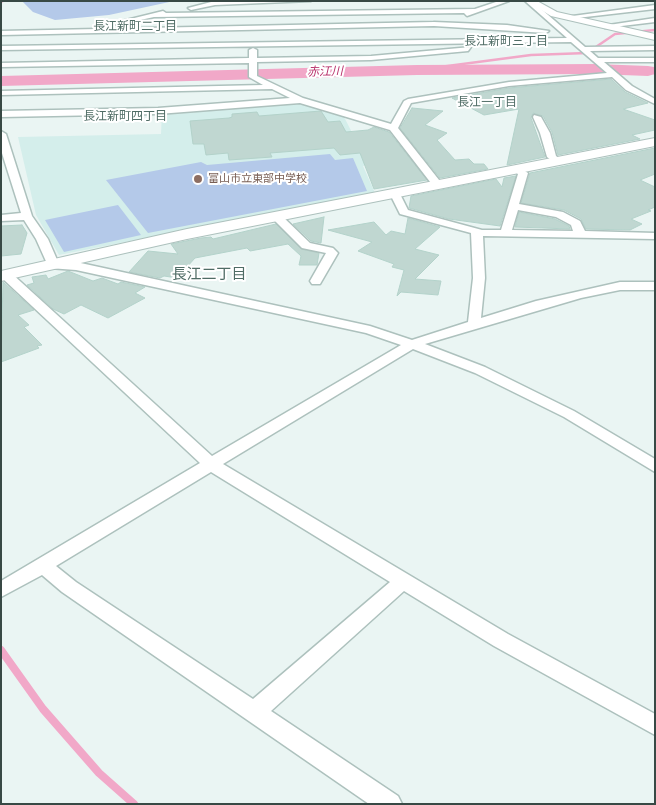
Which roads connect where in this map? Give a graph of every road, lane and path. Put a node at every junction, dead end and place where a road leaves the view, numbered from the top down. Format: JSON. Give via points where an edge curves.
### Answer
{"nodes":[{"id":1,"x":308,"y":1,"type":"edge"},
{"id":2,"x":506,"y":1,"type":"edge"},
{"id":3,"x":530,"y":1,"type":"edge"},
{"id":4,"x":256,"y":2,"type":"edge"},
{"id":5,"x":655,"y":7,"type":"edge"},
{"id":6,"x":476,"y":11,"type":"junction"},
{"id":7,"x":255,"y":14,"type":"junction"},
{"id":8,"x":154,"y":15,"type":"junction"},
{"id":9,"x":568,"y":17,"type":"junction"},
{"id":10,"x":655,"y":20,"type":"edge"},
{"id":11,"x":434,"y":24,"type":"junction"},
{"id":12,"x":605,"y":26,"type":"junction"},
{"id":13,"x":254,"y":28,"type":"junction"},
{"id":14,"x":82,"y":30,"type":"junction"},
{"id":15,"x":563,"y":32,"type":"junction"},
{"id":16,"x":2,"y":33,"type":"edge"},
{"id":17,"x":655,"y":37,"type":"edge"},
{"id":18,"x":556,"y":39,"type":"junction"},
{"id":19,"x":570,"y":40,"type":"junction"},
{"id":20,"x":254,"y":43,"type":"junction"},
{"id":21,"x":1,"y":48,"type":"edge"},
{"id":22,"x":655,"y":48,"type":"edge"},
{"id":23,"x":583,"y":49,"type":"junction"},
{"id":24,"x":596,"y":60,"type":"junction"},
{"id":25,"x":655,"y":60,"type":"edge"},
{"id":26,"x":253,"y":61,"type":"junction"},
{"id":27,"x":1,"y":65,"type":"edge"},
{"id":28,"x":616,"y":76,"type":"junction"},
{"id":29,"x":275,"y":87,"type":"junction"},
{"id":30,"x":1,"y":93,"type":"edge"},
{"id":31,"x":300,"y":100,"type":"junction"},
{"id":32,"x":655,"y":102,"type":"edge"},
{"id":33,"x":1,"y":114,"type":"edge"},
{"id":34,"x":537,"y":117,"type":"dead end"},
{"id":35,"x":394,"y":128,"type":"junction"},
{"id":36,"x":1,"y":136,"type":"edge"},
{"id":37,"x":655,"y":142,"type":"edge"},
{"id":38,"x":558,"y":160,"type":"junction"},
{"id":39,"x":516,"y":169,"type":"junction"},
{"id":40,"x":13,"y":170,"type":"junction"},
{"id":41,"x":1,"y":171,"type":"edge"},
{"id":42,"x":438,"y":185,"type":"junction"},
{"id":43,"x":395,"y":194,"type":"junction"},
{"id":44,"x":514,"y":206,"type":"junction"},
{"id":45,"x":27,"y":216,"type":"junction"},
{"id":46,"x":277,"y":217,"type":"junction"},
{"id":47,"x":1,"y":218,"type":"edge"},
{"id":48,"x":506,"y":232,"type":"junction"},
{"id":49,"x":478,"y":233,"type":"junction"},
{"id":50,"x":580,"y":234,"type":"junction"},
{"id":51,"x":655,"y":236,"type":"edge"},
{"id":52,"x":53,"y":264,"type":"junction"},
{"id":53,"x":3,"y":276,"type":"edge"},
{"id":54,"x":316,"y":281,"type":"dead end"},
{"id":55,"x":655,"y":286,"type":"edge"},
{"id":56,"x":474,"y":325,"type":"junction"},
{"id":57,"x":412,"y":344,"type":"junction"},
{"id":58,"x":212,"y":465,"type":"junction"},
{"id":59,"x":655,"y":467,"type":"edge"},
{"id":60,"x":43,"y":564,"type":"junction"},
{"id":61,"x":403,"y":581,"type":"junction"},
{"id":62,"x":1,"y":590,"type":"edge"},
{"id":63,"x":253,"y":712,"type":"junction"},
{"id":64,"x":655,"y":726,"type":"edge"},
{"id":65,"x":390,"y":804,"type":"edge"}],
"edges":[{"from":1,"to":4,"type":"street"},
{"from":2,"to":6,"type":"street"},
{"from":3,"to":9,"type":"street"},
{"from":3,"to":15,"type":"street"},
{"from":4,"to":7,"type":"street"},
{"from":4,"to":8,"type":"street","via":[[215,3]]},
{"from":5,"to":9,"type":"street"},
{"from":6,"to":7,"type":"street"},
{"from":6,"to":11,"type":"street"},
{"from":7,"to":8,"type":"street"},
{"from":7,"to":13,"type":"street"},
{"from":8,"to":14,"type":"street"},
{"from":9,"to":12,"type":"street"},
{"from":10,"to":12,"type":"street"},
{"from":11,"to":13,"type":"street"},
{"from":11,"to":15,"type":"street","via":[[507,26]]},
{"from":12,"to":17,"type":"street"},
{"from":13,"to":14,"type":"street"},
{"from":13,"to":20,"type":"street"},
{"from":14,"to":16,"type":"street"},
{"from":15,"to":19,"type":"street"},
{"from":18,"to":19,"type":"street"},
{"from":18,"to":20,"type":"street"},
{"from":18,"to":26,"type":"street","via":[[391,57]]},
{"from":19,"to":23,"type":"street"},
{"from":20,"to":21,"type":"street"},
{"from":20,"to":26,"type":"street"},
{"from":22,"to":23,"type":"street"},
{"from":23,"to":24,"type":"street"},
{"from":24,"to":25,"type":"street"},
{"from":24,"to":28,"type":"street"},
{"from":26,"to":27,"type":"street"},
{"from":26,"to":29,"type":"street","via":[[253,77]]},
{"from":28,"to":32,"type":"street","via":[[629,88]]},
{"from":28,"to":35,"type":"street","via":[[509,84],[408,101]]},
{"from":29,"to":30,"type":"street"},
{"from":29,"to":31,"type":"street"},
{"from":31,"to":33,"type":"street","via":[[158,111]]},
{"from":31,"to":35,"type":"street"},
{"from":34,"to":38,"type":"street","via":[[552,157]]},
{"from":35,"to":42,"type":"street"},
{"from":36,"to":40,"type":"street"},
{"from":37,"to":38,"type":"street"},
{"from":38,"to":39,"type":"street"},
{"from":39,"to":42,"type":"street"},
{"from":39,"to":44,"type":"street","via":[[523,173]]},
{"from":40,"to":41,"type":"street"},
{"from":40,"to":45,"type":"street"},
{"from":42,"to":43,"type":"street"},
{"from":43,"to":46,"type":"street"},
{"from":43,"to":49,"type":"street","via":[[404,212],[475,229]]},
{"from":44,"to":48,"type":"street"},
{"from":44,"to":50,"type":"street","via":[[559,214],[576,222]]},
{"from":45,"to":47,"type":"street"},
{"from":45,"to":52,"type":"street"},
{"from":46,"to":52,"type":"street"},
{"from":46,"to":54,"type":"street","via":[[306,246],[332,253]]},
{"from":48,"to":49,"type":"street"},
{"from":48,"to":50,"type":"street"},
{"from":49,"to":56,"type":"street","via":[[479,278]]},
{"from":50,"to":51,"type":"street"},
{"from":52,"to":53,"type":"street"},
{"from":52,"to":57,"type":"street","via":[[76,266],[370,330]]},
{"from":53,"to":58,"type":"street"},
{"from":55,"to":56,"type":"street","via":[[620,286],[581,294]]},
{"from":56,"to":57,"type":"street"},
{"from":57,"to":58,"type":"street"},
{"from":57,"to":59,"type":"street","via":[[480,370],[569,414]]},
{"from":58,"to":60,"type":"street"},
{"from":58,"to":61,"type":"street"},
{"from":60,"to":62,"type":"street"},
{"from":60,"to":63,"type":"street","via":[[69,587]]},
{"from":61,"to":63,"type":"street"},
{"from":61,"to":64,"type":"street"},
{"from":63,"to":65,"type":"street"}]}
